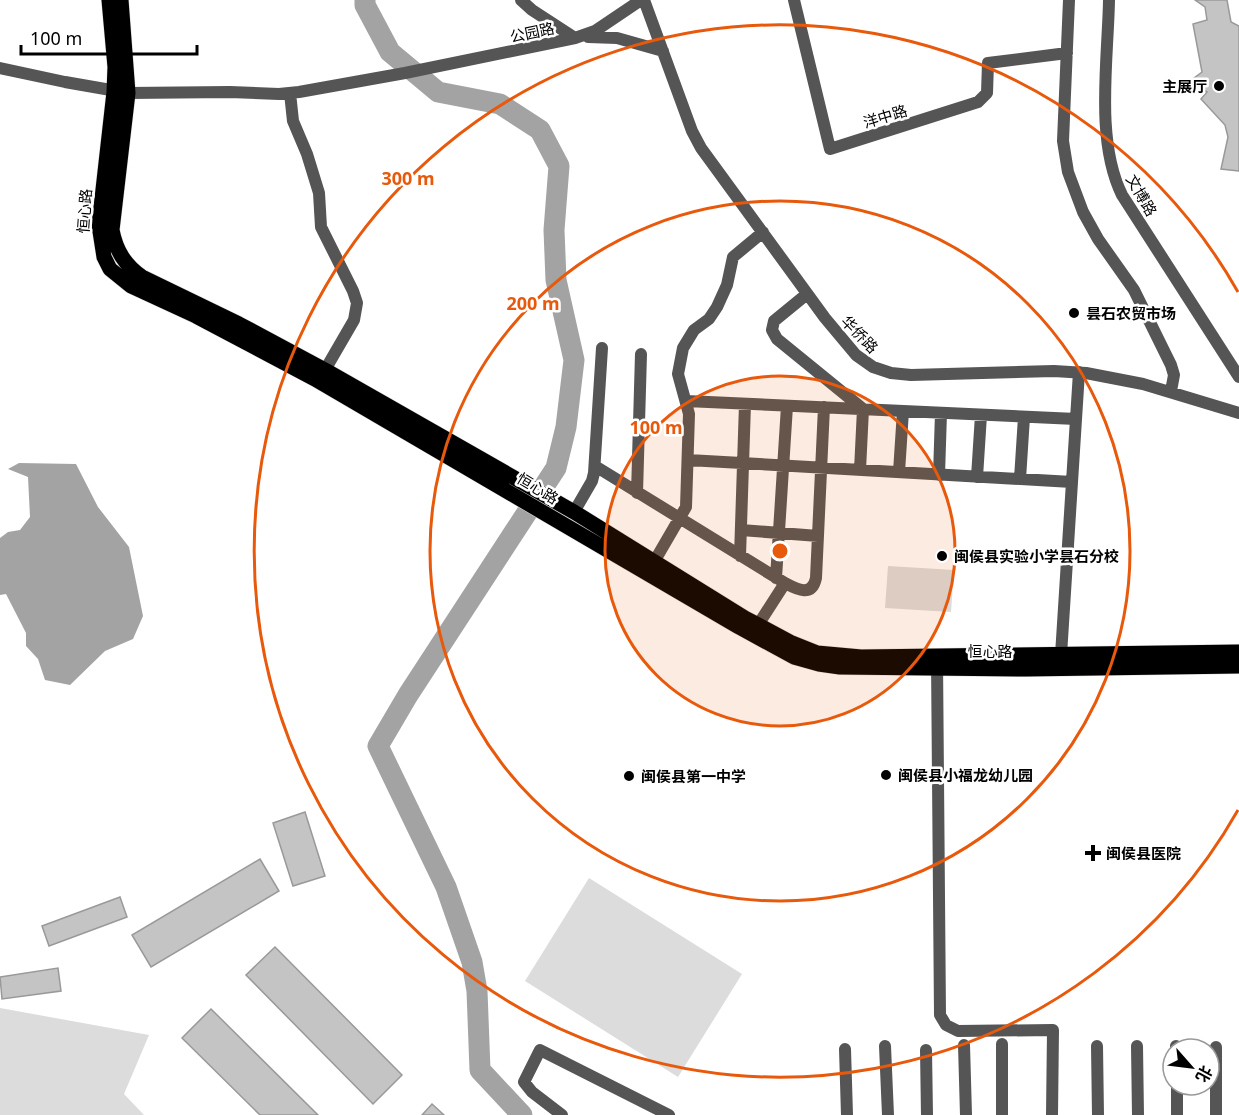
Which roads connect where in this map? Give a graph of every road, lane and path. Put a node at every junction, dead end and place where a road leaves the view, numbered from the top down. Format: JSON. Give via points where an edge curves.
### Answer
{"nodes":[{"id":1,"x":109,"y":0,"type":"edge"},
{"id":2,"x":121,"y":0,"type":"edge"},
{"id":3,"x":520,"y":0,"type":"edge"},
{"id":4,"x":642,"y":0,"type":"edge"},
{"id":5,"x":794,"y":0,"type":"edge"},
{"id":6,"x":1069,"y":0,"type":"edge"},
{"id":7,"x":1109,"y":0,"type":"edge"},
{"id":8,"x":575,"y":38,"type":"junction"},
{"id":9,"x":663,"y":51,"type":"junction"},
{"id":10,"x":1067,"y":53,"type":"junction"},
{"id":11,"x":0,"y":68,"type":"edge"},
{"id":12,"x":121,"y":92,"type":"junction"},
{"id":13,"x":290,"y":93,"type":"junction"},
{"id":14,"x":763,"y":232,"type":"junction"},
{"id":15,"x":807,"y":294,"type":"junction"},
{"id":16,"x":602,"y":348,"type":"dead end"},
{"id":17,"x":641,"y":354,"type":"dead end"},
{"id":18,"x":325,"y":370,"type":"junction"},
{"id":19,"x":1079,"y":372,"type":"junction"},
{"id":20,"x":1239,"y":377,"type":"edge"},
{"id":21,"x":1171,"y":391,"type":"junction"},
{"id":22,"x":686,"y":401,"type":"junction"},
{"id":23,"x":745,"y":404,"type":"junction"},
{"id":24,"x":787,"y":406,"type":"junction"},
{"id":25,"x":824,"y":407,"type":"junction"},
{"id":26,"x":863,"y":409,"type":"junction"},
{"id":27,"x":903,"y":411,"type":"junction"},
{"id":28,"x":941,"y":413,"type":"junction"},
{"id":29,"x":1239,"y":413,"type":"edge"},
{"id":30,"x":981,"y":415,"type":"junction"},
{"id":31,"x":1024,"y":417,"type":"junction"},
{"id":32,"x":1076,"y":420,"type":"junction"},
{"id":33,"x":688,"y":460,"type":"junction"},
{"id":34,"x":743,"y":463,"type":"junction"},
{"id":35,"x":595,"y":466,"type":"junction"},
{"id":36,"x":783,"y":466,"type":"junction"},
{"id":37,"x":821,"y":468,"type":"junction"},
{"id":38,"x":860,"y":470,"type":"junction"},
{"id":39,"x":899,"y":472,"type":"junction"},
{"id":40,"x":939,"y":475,"type":"junction"},
{"id":41,"x":977,"y":477,"type":"junction"},
{"id":42,"x":1020,"y":479,"type":"junction"},
{"id":43,"x":1072,"y":482,"type":"junction"},
{"id":44,"x":524,"y":492,"type":"junction"},
{"id":45,"x":637,"y":493,"type":"junction"},
{"id":46,"x":547,"y":506,"type":"junction"},
{"id":47,"x":573,"y":513,"type":"junction"},
{"id":48,"x":679,"y":519,"type":"junction"},
{"id":49,"x":741,"y":530,"type":"junction"},
{"id":50,"x":779,"y":533,"type":"junction"},
{"id":51,"x":818,"y":536,"type":"junction"},
{"id":52,"x":740,"y":556,"type":"junction"},
{"id":53,"x":654,"y":562,"type":"junction"},
{"id":54,"x":781,"y":580,"type":"junction"},
{"id":55,"x":758,"y":625,"type":"junction"},
{"id":56,"x":1239,"y":652,"type":"edge"},
{"id":57,"x":1061,"y":655,"type":"junction"},
{"id":58,"x":938,"y":662,"type":"junction"},
{"id":59,"x":1239,"y":666,"type":"edge"},
{"id":60,"x":1002,"y":1044,"type":"dead end"},
{"id":61,"x":964,"y":1045,"type":"dead end"},
{"id":62,"x":885,"y":1046,"type":"dead end"},
{"id":63,"x":1096,"y":1046,"type":"dead end"},
{"id":64,"x":1137,"y":1046,"type":"dead end"},
{"id":65,"x":845,"y":1049,"type":"dead end"},
{"id":66,"x":926,"y":1050,"type":"dead end"},
{"id":67,"x":1177,"y":1097,"type":"edge"},
{"id":68,"x":1216,"y":1097,"type":"edge"},
{"id":69,"x":562,"y":1115,"type":"edge"},
{"id":70,"x":669,"y":1115,"type":"edge"},
{"id":71,"x":847,"y":1115,"type":"edge"},
{"id":72,"x":888,"y":1115,"type":"edge"},
{"id":73,"x":927,"y":1115,"type":"edge"},
{"id":74,"x":966,"y":1115,"type":"edge"},
{"id":75,"x":1002,"y":1115,"type":"edge"},
{"id":76,"x":1052,"y":1115,"type":"edge"},
{"id":77,"x":1098,"y":1115,"type":"edge"},
{"id":78,"x":1138,"y":1115,"type":"edge"},
{"id":79,"x":1177,"y":1115,"type":"edge"},
{"id":80,"x":1216,"y":1115,"type":"edge"}],
"edges":[{"from":1,"to":12,"type":"main road","name":"恒心路"},
{"from":2,"to":12,"type":"main road","name":"恒心路"},
{"from":3,"to":8,"type":"street"},
{"from":4,"to":8,"type":"street","name":"公园路","via":[[595,31]]},
{"from":4,"to":9,"type":"street","name":"华侨路"},
{"from":5,"to":10,"type":"street","name":"洋中路","via":[[830,148],[978,102],[987,93],[988,63]]},
{"from":6,"to":10,"type":"street"},
{"from":7,"to":20,"type":"street","name":"文博路","via":[[1106,123],[1114,178]]},
{"from":8,"to":9,"type":"street","via":[[608,37]]},
{"from":8,"to":13,"type":"street","name":"公园路"},
{"from":9,"to":14,"type":"street","name":"华侨路","via":[[701,148]]},
{"from":10,"to":21,"type":"street","via":[[1063,141],[1072,186],[1091,226],[1134,290],[1167,356],[1174,375]]},
{"from":11,"to":12,"type":"street","name":"公园路"},
{"from":12,"to":13,"type":"street","name":"公园路"},
{"from":12,"to":18,"type":"main road","name":"恒心路","via":[[113,222],[121,257],[161,288]]},
{"from":12,"to":44,"type":"main road","name":"恒心路","via":[[99,225],[104,258],[119,278]]},
{"from":13,"to":18,"type":"street","via":[[293,121],[319,193],[321,227],[357,303],[354,320]]},
{"from":14,"to":15,"type":"street","name":"华侨路"},
{"from":14,"to":22,"type":"street","via":[[733,257],[717,307],[694,330],[683,348],[678,374]]},
{"from":15,"to":19,"type":"street","name":"华侨路","via":[[856,355],[881,371],[911,375]]},
{"from":15,"to":26,"type":"street","via":[[774,321],[772,330]]},
{"from":16,"to":35,"type":"street"},
{"from":17,"to":45,"type":"street"},
{"from":18,"to":44,"type":"main road","name":"恒心路"},
{"from":19,"to":21,"type":"street","name":"华侨路"},
{"from":19,"to":32,"type":"street"},
{"from":21,"to":29,"type":"street","name":"华侨路"},
{"from":22,"to":23,"type":"street"},
{"from":22,"to":33,"type":"street"},
{"from":23,"to":24,"type":"street"},
{"from":23,"to":34,"type":"street"},
{"from":24,"to":25,"type":"street"},
{"from":24,"to":36,"type":"street"},
{"from":25,"to":26,"type":"street"},
{"from":25,"to":37,"type":"street"},
{"from":26,"to":27,"type":"street"},
{"from":26,"to":38,"type":"street"},
{"from":27,"to":28,"type":"street"},
{"from":27,"to":39,"type":"street"},
{"from":28,"to":30,"type":"street"},
{"from":28,"to":40,"type":"street"},
{"from":30,"to":31,"type":"street"},
{"from":30,"to":41,"type":"street"},
{"from":31,"to":32,"type":"street"},
{"from":31,"to":42,"type":"street"},
{"from":32,"to":43,"type":"street"},
{"from":33,"to":34,"type":"street"},
{"from":33,"to":48,"type":"street","via":[[686,507]]},
{"from":34,"to":36,"type":"street"},
{"from":34,"to":49,"type":"street"},
{"from":35,"to":45,"type":"street"},
{"from":35,"to":47,"type":"street","via":[[592,481]]},
{"from":36,"to":37,"type":"street"},
{"from":36,"to":50,"type":"street"},
{"from":37,"to":38,"type":"street"},
{"from":37,"to":51,"type":"street"},
{"from":38,"to":39,"type":"street"},
{"from":39,"to":40,"type":"street"},
{"from":40,"to":41,"type":"street"},
{"from":41,"to":42,"type":"street"},
{"from":42,"to":43,"type":"street"},
{"from":43,"to":57,"type":"street"},
{"from":44,"to":46,"type":"main road","name":"恒心路"},
{"from":45,"to":48,"type":"street"},
{"from":46,"to":47,"type":"main road","name":"恒心路"},
{"from":46,"to":58,"type":"main road","name":"恒心路","via":[[739,627],[794,657],[840,667]]},
{"from":47,"to":53,"type":"main road","name":"恒心路"},
{"from":48,"to":52,"type":"street"},
{"from":48,"to":53,"type":"street"},
{"from":49,"to":50,"type":"street"},
{"from":49,"to":52,"type":"street"},
{"from":50,"to":51,"type":"street"},
{"from":50,"to":54,"type":"street"},
{"from":51,"to":54,"type":"street","via":[[812,588],[803,591]]},
{"from":52,"to":54,"type":"street"},
{"from":53,"to":55,"type":"main road","name":"恒心路"},
{"from":54,"to":55,"type":"street"},
{"from":55,"to":58,"type":"main road","name":"恒心路","via":[[818,653]]},
{"from":56,"to":57,"type":"main road","name":"恒心路"},
{"from":57,"to":58,"type":"main road","name":"恒心路"},
{"from":58,"to":59,"type":"main road","name":"恒心路"},
{"from":58,"to":76,"type":"street","via":[[940,1015],[946,1025],[958,1031],[1053,1030]]},
{"from":60,"to":75,"type":"street"},
{"from":61,"to":74,"type":"street"},
{"from":62,"to":72,"type":"street"},
{"from":63,"to":77,"type":"street"},
{"from":64,"to":78,"type":"street"},
{"from":65,"to":71,"type":"street"},
{"from":66,"to":73,"type":"street"},
{"from":67,"to":79,"type":"street"},
{"from":68,"to":80,"type":"street"},
{"from":69,"to":70,"type":"street","via":[[524,1082],[540,1050]]}]}
